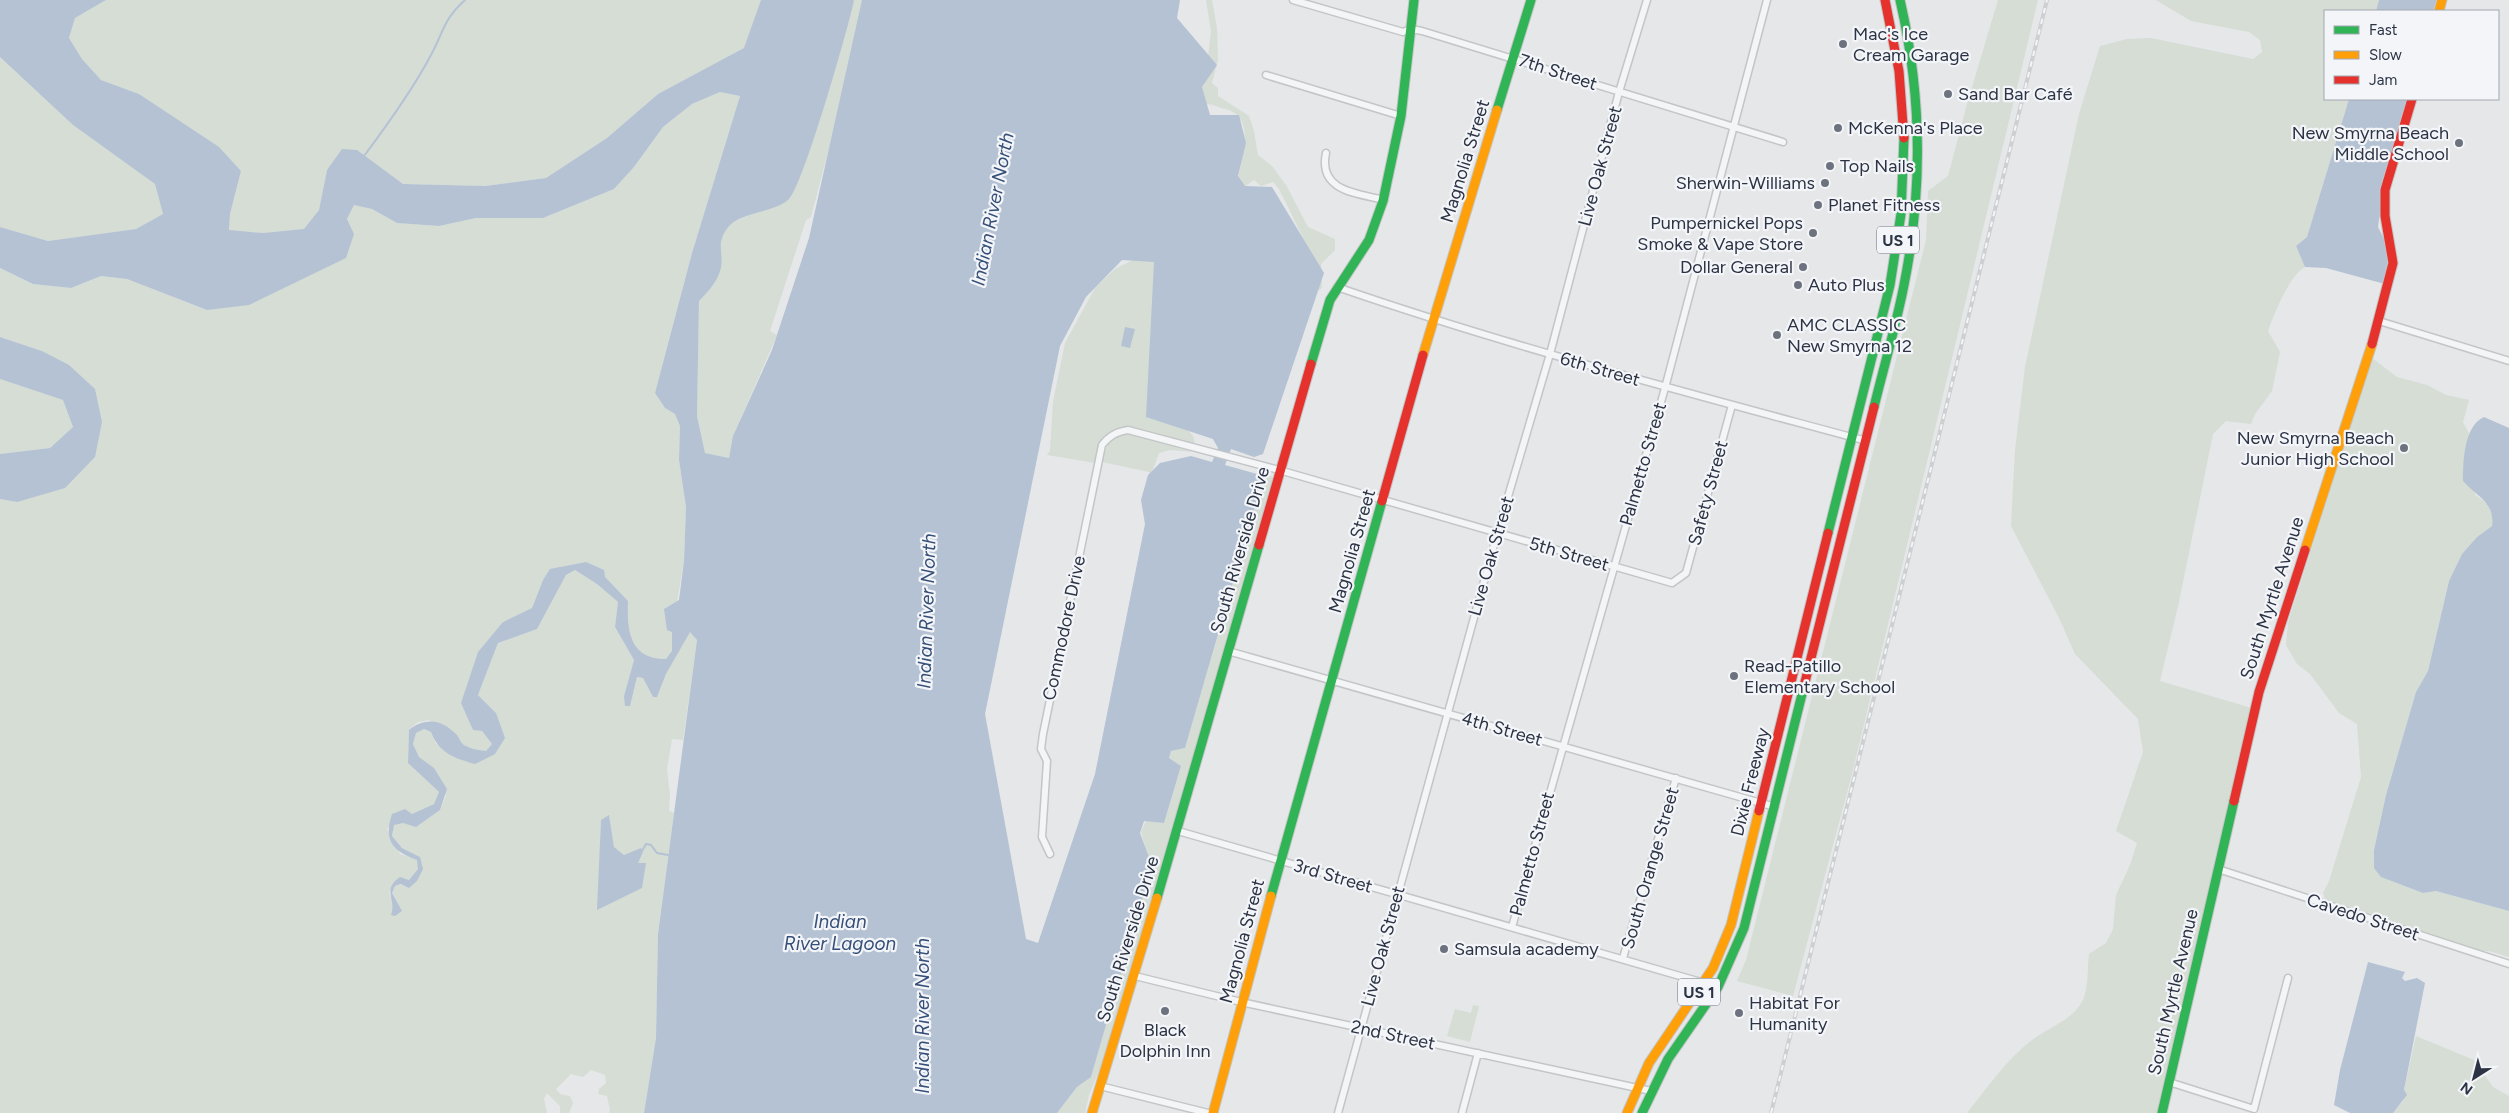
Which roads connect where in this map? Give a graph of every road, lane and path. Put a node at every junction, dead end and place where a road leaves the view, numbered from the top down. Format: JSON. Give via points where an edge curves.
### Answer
{"nodes":[{"id":1,"x":1293,"y":0,"type":"edge"},
{"id":2,"x":1414,"y":0,"type":"edge"},
{"id":3,"x":1531,"y":0,"type":"edge"},
{"id":4,"x":1647,"y":0,"type":"edge"},
{"id":5,"x":1767,"y":0,"type":"edge"},
{"id":6,"x":1885,"y":0,"type":"edge"},
{"id":7,"x":1900,"y":0,"type":"edge"},
{"id":8,"x":1411,"y":29,"type":"junction"},
{"id":9,"x":1908,"y":35,"type":"junction"},
{"id":10,"x":1894,"y":38,"type":"junction"},
{"id":11,"x":1514,"y":58,"type":"junction"},
{"id":12,"x":1266,"y":75,"type":"dead end"},
{"id":13,"x":1619,"y":92,"type":"junction"},
{"id":14,"x":2412,"y":100,"type":"edge"},
{"id":15,"x":1401,"y":116,"type":"junction"},
{"id":16,"x":1732,"y":128,"type":"junction"},
{"id":17,"x":1783,"y":142,"type":"dead end"},
{"id":18,"x":1326,"y":152,"type":"dead end"},
{"id":19,"x":1904,"y":180,"type":"junction"},
{"id":20,"x":1918,"y":182,"type":"junction"},
{"id":21,"x":1384,"y":200,"type":"junction"},
{"id":22,"x":1337,"y":288,"type":"junction"},
{"id":23,"x":1884,"y":310,"type":"junction"},
{"id":24,"x":1898,"y":313,"type":"junction"},
{"id":25,"x":1433,"y":320,"type":"junction"},
{"id":26,"x":2379,"y":321,"type":"junction"},
{"id":27,"x":1550,"y":354,"type":"junction"},
{"id":28,"x":2509,"y":361,"type":"edge"},
{"id":29,"x":1665,"y":388,"type":"junction"},
{"id":30,"x":1732,"y":405,"type":"junction"},
{"id":31,"x":1140,"y":434,"type":"joint"},
{"id":32,"x":1852,"y":438,"type":"junction"},
{"id":33,"x":1866,"y":441,"type":"junction"},
{"id":34,"x":1279,"y":470,"type":"junction"},
{"id":35,"x":1383,"y":501,"type":"junction"},
{"id":36,"x":1497,"y":534,"type":"junction"},
{"id":37,"x":1614,"y":567,"type":"junction"},
{"id":38,"x":1681,"y":579,"type":"joint"},
{"id":39,"x":1806,"y":625,"type":"junction"},
{"id":40,"x":1820,"y":628,"type":"junction"},
{"id":41,"x":1228,"y":651,"type":"junction"},
{"id":42,"x":1332,"y":682,"type":"junction"},
{"id":43,"x":1447,"y":713,"type":"junction"},
{"id":44,"x":1562,"y":746,"type":"junction"},
{"id":45,"x":1676,"y":778,"type":"junction"},
{"id":46,"x":1762,"y":804,"type":"junction"},
{"id":47,"x":1775,"y":807,"type":"junction"},
{"id":48,"x":1178,"y":831,"type":"junction"},
{"id":49,"x":1050,"y":854,"type":"dead end"},
{"id":50,"x":1280,"y":861,"type":"junction"},
{"id":51,"x":2218,"y":869,"type":"junction"},
{"id":52,"x":1396,"y":894,"type":"junction"},
{"id":53,"x":1512,"y":927,"type":"junction"},
{"id":54,"x":1623,"y":958,"type":"junction"},
{"id":55,"x":2509,"y":964,"type":"edge"},
{"id":56,"x":1135,"y":976,"type":"junction"},
{"id":57,"x":2288,"y":978,"type":"dead end"},
{"id":58,"x":1705,"y":983,"type":"junction"},
{"id":59,"x":1718,"y":987,"type":"junction"},
{"id":60,"x":1241,"y":1002,"type":"junction"},
{"id":61,"x":1361,"y":1028,"type":"junction"},
{"id":62,"x":1478,"y":1053,"type":"junction"},
{"id":63,"x":2169,"y":1082,"type":"junction"},
{"id":64,"x":1100,"y":1086,"type":"junction"},
{"id":65,"x":1637,"y":1087,"type":"junction"},
{"id":66,"x":1651,"y":1091,"type":"junction"},
{"id":67,"x":1092,"y":1113,"type":"edge"},
{"id":68,"x":1208,"y":1113,"type":"edge"},
{"id":69,"x":1213,"y":1113,"type":"edge"},
{"id":70,"x":1338,"y":1113,"type":"edge"},
{"id":71,"x":1462,"y":1113,"type":"edge"},
{"id":72,"x":1627,"y":1113,"type":"edge"},
{"id":73,"x":1642,"y":1113,"type":"edge"},
{"id":74,"x":2162,"y":1113,"type":"edge"}],
"edges":[{"from":1,"to":8,"type":"street","name":"7th Street","via":[[1403,32]]},
{"from":2,"to":8,"type":"street","name":"South Riverside Drive"},
{"from":3,"to":11,"type":"street","name":"Magnolia Street"},
{"from":4,"to":13,"type":"street","name":"Live Oak Street"},
{"from":5,"to":16,"type":"street","name":"Palmetto Street"},
{"from":6,"to":10,"type":"street","number":"US 1"},
{"from":7,"to":9,"type":"street","number":"US 1"},
{"from":8,"to":11,"type":"street","name":"7th Street"},
{"from":8,"to":15,"type":"street","name":"South Riverside Drive"},
{"from":9,"to":10,"type":"street"},
{"from":9,"to":20,"type":"street","number":"US 1","via":[[1918,107]]},
{"from":10,"to":19,"type":"street","number":"US 1","via":[[1904,114]]},
{"from":11,"to":13,"type":"street","name":"7th Street"},
{"from":11,"to":25,"type":"street","name":"Magnolia Street"},
{"from":12,"to":15,"type":"street"},
{"from":13,"to":16,"type":"street","name":"7th Street"},
{"from":13,"to":27,"type":"street","name":"Live Oak Street"},
{"from":14,"to":26,"type":"street","name":"South Myrtle Avenue","via":[[2385,190],[2385,216],[2393,263]]},
{"from":15,"to":21,"type":"street","name":"South Riverside Drive"},
{"from":16,"to":17,"type":"street","name":"7th Street"},
{"from":16,"to":29,"type":"street","name":"Palmetto Street"},
{"from":18,"to":21,"type":"street","via":[[1327,175],[1334,184],[1343,190]]},
{"from":19,"to":20,"type":"street"},
{"from":19,"to":23,"type":"street","number":"US 1","via":[[1899,235]]},
{"from":20,"to":24,"type":"street","number":"US 1","via":[[1913,240]]},
{"from":21,"to":22,"type":"street","name":"South Riverside Drive","via":[[1363,250]]},
{"from":22,"to":25,"type":"street","name":"6th Street"},
{"from":22,"to":34,"type":"street","name":"South Riverside Drive","via":[[1330,297]]},
{"from":23,"to":24,"type":"street"},
{"from":23,"to":32,"type":"street","number":"US 1"},
{"from":24,"to":33,"type":"street","number":"US 1"},
{"from":25,"to":27,"type":"street","name":"6th Street"},
{"from":25,"to":35,"type":"street","name":"Magnolia Street"},
{"from":26,"to":28,"type":"street"},
{"from":26,"to":51,"type":"street","name":"South Myrtle Avenue","via":[[2259,692]]},
{"from":27,"to":29,"type":"street","name":"6th Street"},
{"from":27,"to":36,"type":"street","name":"Live Oak Street"},
{"from":29,"to":30,"type":"street","name":"6th Street"},
{"from":29,"to":37,"type":"street","name":"Palmetto Street"},
{"from":30,"to":32,"type":"street","name":"6th Street"},
{"from":30,"to":38,"type":"street","name":"Safety Street","via":[[1686,573]]},
{"from":31,"to":34,"type":"street","name":"5th Street"},
{"from":31,"to":49,"type":"street","name":"Commodore Drive","via":[[1128,430],[1119,432],[1102,445],[1041,749],[1047,761],[1042,837]]},
{"from":32,"to":33,"type":"street","name":"6th Street"},
{"from":32,"to":39,"type":"street","name":"Dixie Freeway","number":"US 1"},
{"from":33,"to":40,"type":"street","name":"Dixie Freeway","number":"US 1"},
{"from":34,"to":35,"type":"street","name":"5th Street"},
{"from":34,"to":41,"type":"street","name":"South Riverside Drive"},
{"from":35,"to":36,"type":"street","name":"5th Street"},
{"from":35,"to":42,"type":"street","name":"Magnolia Street"},
{"from":36,"to":37,"type":"street","name":"5th Street"},
{"from":36,"to":43,"type":"street","name":"Live Oak Street"},
{"from":37,"to":38,"type":"street","name":"5th Street","via":[[1672,583]]},
{"from":37,"to":44,"type":"street","name":"Palmetto Street"},
{"from":39,"to":40,"type":"street"},
{"from":39,"to":46,"type":"street","name":"Dixie Freeway","number":"US 1"},
{"from":40,"to":47,"type":"street","name":"Dixie Freeway","number":"US 1"},
{"from":41,"to":42,"type":"street","name":"4th Street"},
{"from":41,"to":48,"type":"street","name":"South Riverside Drive"},
{"from":42,"to":43,"type":"street","name":"4th Street"},
{"from":42,"to":50,"type":"street","name":"Magnolia Street"},
{"from":43,"to":44,"type":"street","name":"4th Street"},
{"from":43,"to":52,"type":"street","name":"Live Oak Street"},
{"from":44,"to":45,"type":"street","name":"4th Street"},
{"from":44,"to":53,"type":"street","name":"Palmetto Street"},
{"from":45,"to":46,"type":"street","name":"4th Street"},
{"from":45,"to":54,"type":"street","name":"South Orange Street"},
{"from":46,"to":47,"type":"street","name":"4th Street"},
{"from":46,"to":58,"type":"street","name":"Dixie Freeway","number":"US 1","via":[[1731,925]]},
{"from":47,"to":59,"type":"street","name":"Dixie Freeway","number":"US 1","via":[[1744,928]]},
{"from":48,"to":50,"type":"street","name":"3rd Street"},
{"from":48,"to":56,"type":"street","name":"South Riverside Drive"},
{"from":50,"to":52,"type":"street","name":"3rd Street"},
{"from":50,"to":60,"type":"street","name":"Magnolia Street"},
{"from":51,"to":55,"type":"street","name":"Cavedo Street"},
{"from":51,"to":63,"type":"street","name":"South Myrtle Avenue"},
{"from":52,"to":53,"type":"street","name":"3rd Street"},
{"from":52,"to":61,"type":"street","name":"Live Oak Street"},
{"from":53,"to":54,"type":"street","name":"3rd Street"},
{"from":54,"to":58,"type":"street","name":"3rd Street"},
{"from":56,"to":60,"type":"street","name":"2nd Street"},
{"from":56,"to":64,"type":"street","name":"South Riverside Drive"},
{"from":57,"to":63,"type":"street","via":[[2254,1109]]},
{"from":58,"to":59,"type":"street","name":"3rd Street"},
{"from":58,"to":65,"type":"street","name":"Dixie Freeway","number":"US 1","via":[[1657,1050]]},
{"from":59,"to":66,"type":"street","name":"Dixie Freeway","number":"US 1","via":[[1668,1059]]},
{"from":60,"to":61,"type":"street","name":"2nd Street"},
{"from":60,"to":69,"type":"street","name":"Magnolia Street"},
{"from":61,"to":62,"type":"street","name":"2nd Street"},
{"from":61,"to":70,"type":"street","name":"Live Oak Street"},
{"from":62,"to":65,"type":"street","name":"2nd Street"},
{"from":62,"to":71,"type":"street"},
{"from":63,"to":74,"type":"street","name":"South Myrtle Avenue"},
{"from":64,"to":67,"type":"street","name":"South Riverside Drive"},
{"from":64,"to":68,"type":"street"},
{"from":65,"to":66,"type":"street","name":"2nd Street"},
{"from":65,"to":72,"type":"street","name":"Dixie Freeway","number":"US 1"},
{"from":66,"to":73,"type":"street","name":"Dixie Freeway","number":"US 1"}]}
